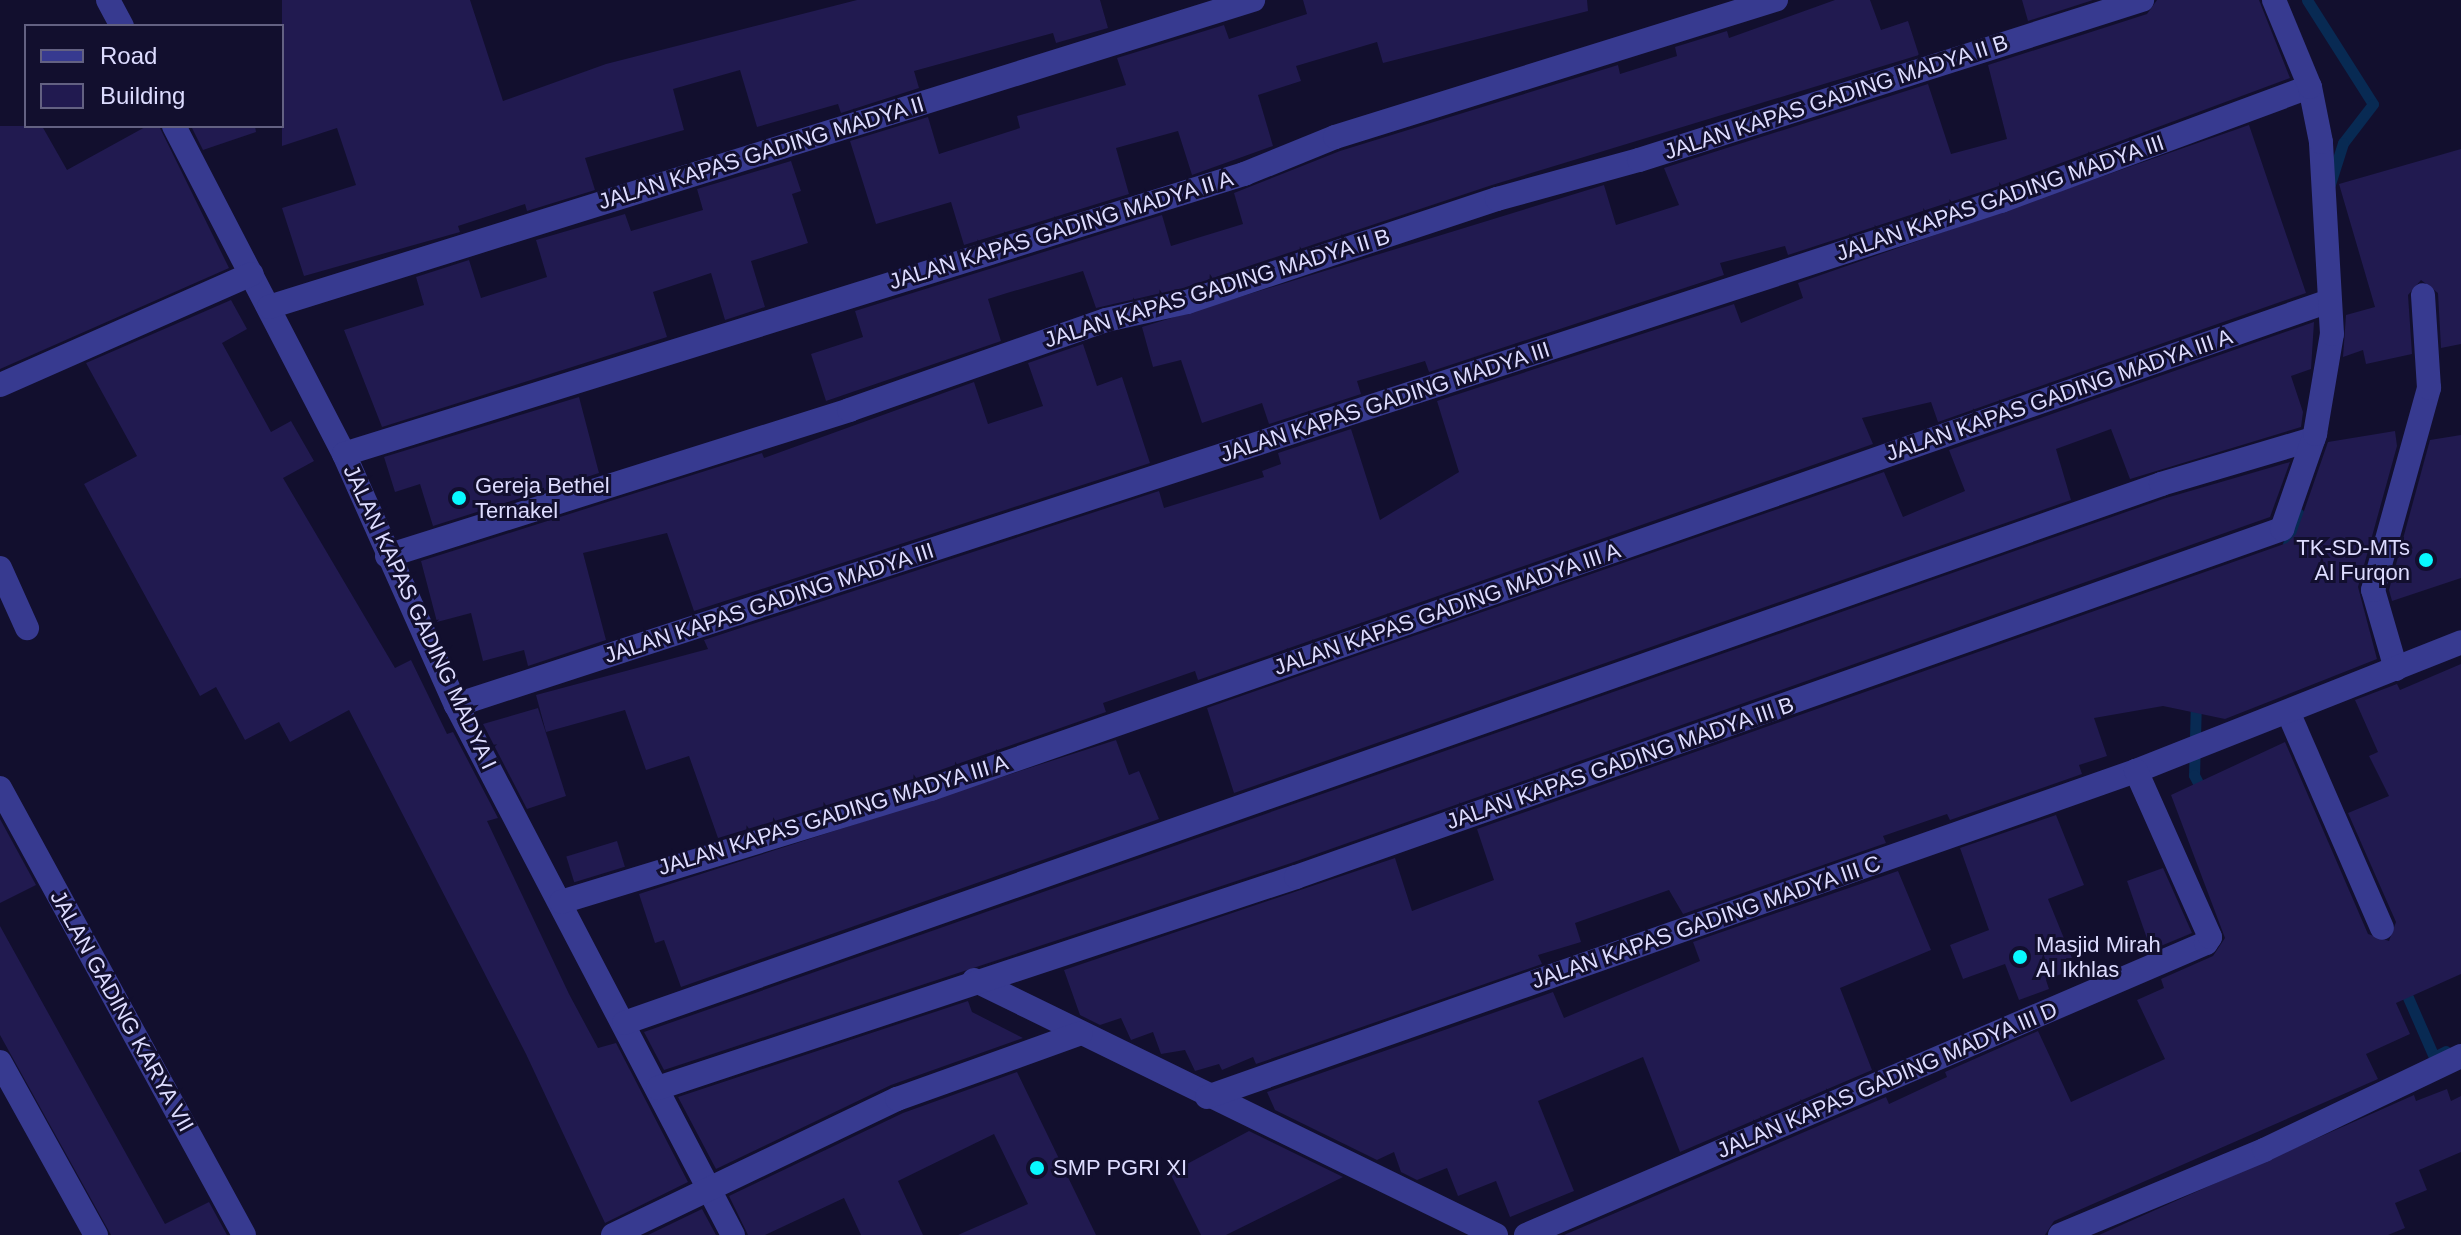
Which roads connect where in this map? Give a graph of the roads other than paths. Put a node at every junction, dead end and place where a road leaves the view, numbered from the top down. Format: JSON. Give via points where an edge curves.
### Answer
{"nodes":[{"id":1,"x":108,"y":0,"type":"edge"},
{"id":2,"x":1253,"y":0,"type":"edge"},
{"id":3,"x":1776,"y":0,"type":"edge"},
{"id":4,"x":2142,"y":0,"type":"edge"},
{"id":5,"x":2274,"y":0,"type":"edge"},
{"id":6,"x":121,"y":24,"type":"edge"},
{"id":7,"x":2310,"y":87,"type":"junction"},
{"id":8,"x":175,"y":128,"type":"edge"},
{"id":9,"x":252,"y":274,"type":"junction"},
{"id":10,"x":2423,"y":295,"type":"dead end"},
{"id":11,"x":2329,"y":301,"type":"junction"},
{"id":12,"x":269,"y":307,"type":"junction"},
{"id":13,"x":0,"y":385,"type":"edge"},
{"id":14,"x":2313,"y":439,"type":"junction"},
{"id":15,"x":344,"y":454,"type":"junction"},
{"id":16,"x":387,"y":556,"type":"junction"},
{"id":17,"x":0,"y":568,"type":"edge"},
{"id":18,"x":27,"y":628,"type":"dead end"},
{"id":19,"x":2461,"y":642,"type":"edge"},
{"id":20,"x":2396,"y":669,"type":"junction"},
{"id":21,"x":456,"y":705,"type":"junction"},
{"id":22,"x":2289,"y":714,"type":"junction"},
{"id":23,"x":2136,"y":771,"type":"junction"},
{"id":24,"x":0,"y":788,"type":"edge"},
{"id":25,"x":561,"y":902,"type":"junction"},
{"id":26,"x":2382,"y":928,"type":"dead end"},
{"id":27,"x":974,"y":980,"type":"junction"},
{"id":28,"x":624,"y":1023,"type":"junction"},
{"id":29,"x":1081,"y":1033,"type":"junction"},
{"id":30,"x":2461,"y":1056,"type":"edge"},
{"id":31,"x":0,"y":1062,"type":"edge"},
{"id":32,"x":658,"y":1088,"type":"junction"},
{"id":33,"x":1207,"y":1097,"type":"junction"},
{"id":34,"x":711,"y":1188,"type":"junction"},
{"id":35,"x":96,"y":1235,"type":"edge"},
{"id":36,"x":244,"y":1235,"type":"edge"},
{"id":37,"x":613,"y":1235,"type":"edge"},
{"id":38,"x":733,"y":1235,"type":"edge"},
{"id":39,"x":1496,"y":1235,"type":"edge"},
{"id":40,"x":1526,"y":1235,"type":"edge"},
{"id":41,"x":2060,"y":1235,"type":"edge"}],
"edges":[{"from":1,"to":6,"type":"street"},
{"from":2,"to":12,"type":"street","name":"JALAN KAPAS GADING MADYA II"},
{"from":3,"to":15,"type":"street","name":"JALAN KAPAS GADING MADYA II A","via":[[1335,137],[1244,174]]},
{"from":4,"to":16,"type":"street","name":"JALAN KAPAS GADING MADYA II B","via":[[1497,199],[1187,302],[1106,320],[849,410]]},
{"from":5,"to":7,"type":"street"},
{"from":7,"to":11,"type":"street","via":[[2321,142]]},
{"from":7,"to":21,"type":"street","name":"JALAN KAPAS GADING MADYA III","via":[[2001,201]]},
{"from":8,"to":9,"type":"street","name":"JALAN KAPAS GADING MADYA I"},
{"from":9,"to":12,"type":"street","name":"JALAN KAPAS GADING MADYA I"},
{"from":9,"to":13,"type":"street"},
{"from":10,"to":20,"type":"street","via":[[2429,388],[2373,590]]},
{"from":11,"to":14,"type":"street","via":[[2328,381]]},
{"from":11,"to":25,"type":"street","name":"JALAN KAPAS GADING MADYA III A","via":[[931,789]]},
{"from":12,"to":15,"type":"street","name":"JALAN KAPAS GADING MADYA I"},
{"from":14,"to":27,"type":"street","name":"JALAN KAPAS GADING MADYA III B","via":[[2282,529],[1296,877]]},
{"from":14,"to":28,"type":"street","via":[[2161,484]]},
{"from":15,"to":16,"type":"street","name":"JALAN KAPAS GADING MADYA I"},
{"from":16,"to":21,"type":"street","name":"JALAN KAPAS GADING MADYA I"},
{"from":17,"to":18,"type":"street"},
{"from":19,"to":20,"type":"street","name":"JALAN KAPAS GADING MADYA III C"},
{"from":20,"to":22,"type":"street","name":"JALAN KAPAS GADING MADYA III C"},
{"from":21,"to":25,"type":"street","name":"JALAN KAPAS GADING MADYA I"},
{"from":22,"to":23,"type":"street","name":"JALAN KAPAS GADING MADYA III C"},
{"from":22,"to":26,"type":"street"},
{"from":23,"to":33,"type":"street","name":"JALAN KAPAS GADING MADYA III C"},
{"from":23,"to":40,"type":"street","name":"JALAN KAPAS GADING MADYA III D","via":[[2210,937],[2206,943]]},
{"from":24,"to":36,"type":"street","name":"JALAN GADING KARYA VII"},
{"from":25,"to":28,"type":"street","name":"JALAN KAPAS GADING MADYA I"},
{"from":27,"to":29,"type":"street"},
{"from":27,"to":32,"type":"street","name":"JALAN KAPAS GADING MADYA III B"},
{"from":28,"to":32,"type":"street","name":"JALAN KAPAS GADING MADYA I"},
{"from":29,"to":33,"type":"street"},
{"from":29,"to":34,"type":"street","via":[[897,1099]]},
{"from":30,"to":41,"type":"street","via":[[2264,1150]]},
{"from":31,"to":35,"type":"street"},
{"from":32,"to":34,"type":"street","name":"JALAN KAPAS GADING MADYA I"},
{"from":33,"to":39,"type":"street"},
{"from":34,"to":37,"type":"street"},
{"from":34,"to":38,"type":"street","name":"JALAN KAPAS GADING MADYA I"}]}
